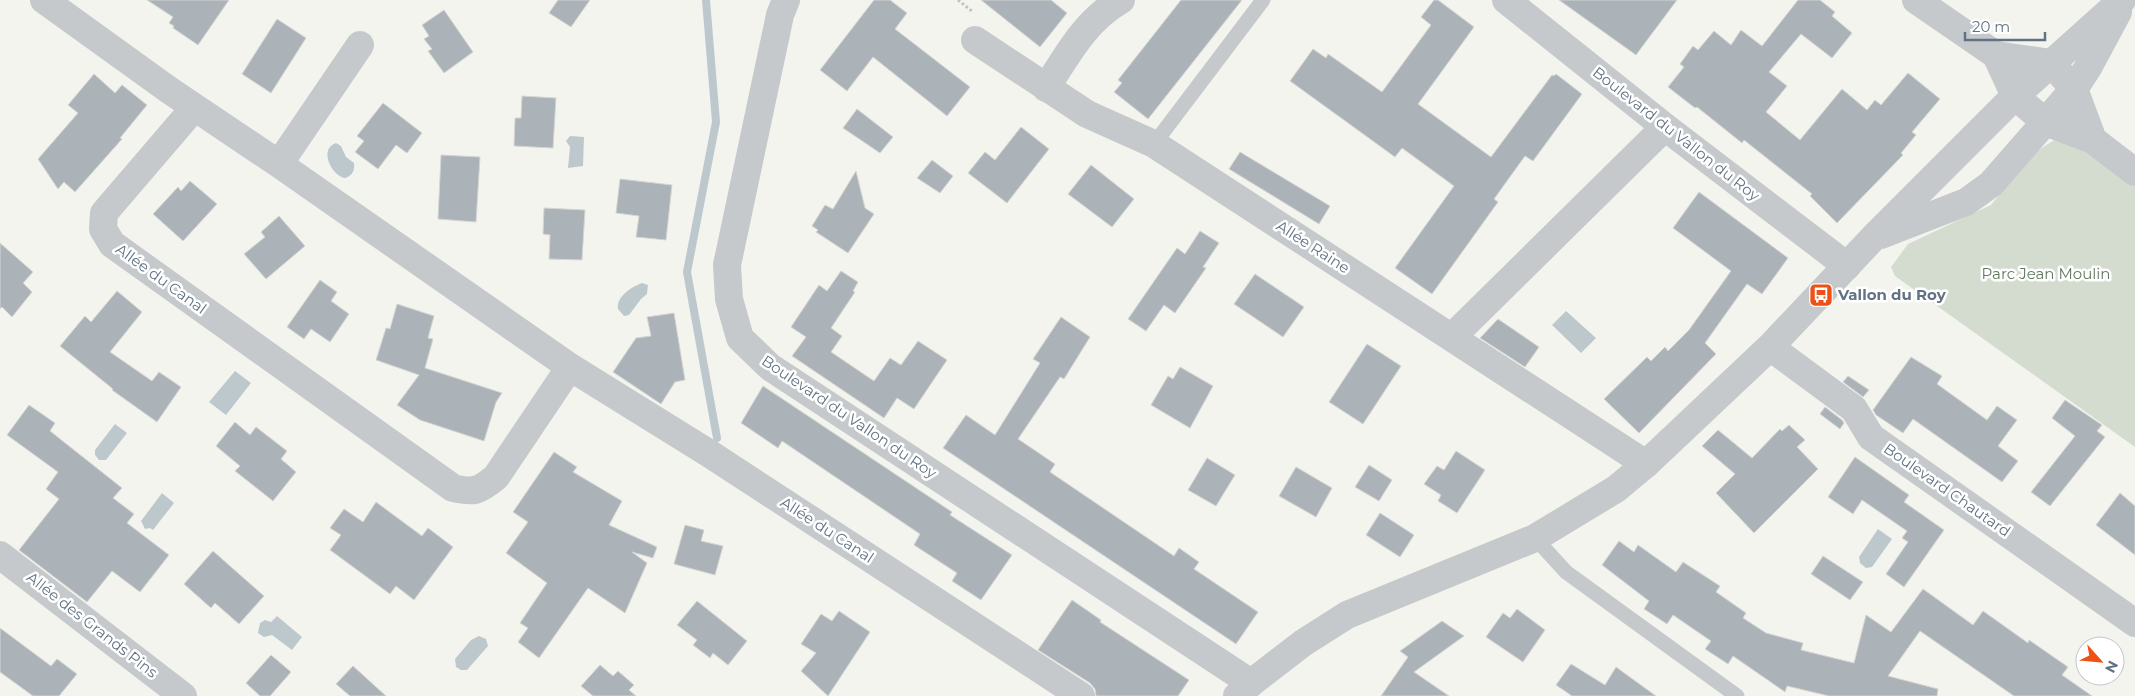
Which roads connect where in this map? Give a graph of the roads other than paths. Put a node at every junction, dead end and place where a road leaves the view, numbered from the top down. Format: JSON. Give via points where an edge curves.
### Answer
{"nodes":[{"id":1,"x":44,"y":0,"type":"edge"},
{"id":2,"x":786,"y":0,"type":"edge"},
{"id":3,"x":1263,"y":0,"type":"edge"},
{"id":4,"x":1506,"y":0,"type":"edge"},
{"id":5,"x":1916,"y":0,"type":"edge"},
{"id":6,"x":2124,"y":0,"type":"edge"},
{"id":7,"x":1105,"y":3,"type":"edge"},
{"id":8,"x":975,"y":40,"type":"dead end"},
{"id":9,"x":360,"y":45,"type":"dead end"},
{"id":10,"x":1996,"y":55,"type":"junction"},
{"id":11,"x":2051,"y":63,"type":"junction"},
{"id":12,"x":1046,"y":88,"type":"junction"},
{"id":13,"x":2074,"y":89,"type":"junction"},
{"id":14,"x":2015,"y":96,"type":"junction"},
{"id":15,"x":194,"y":108,"type":"junction"},
{"id":16,"x":2045,"y":122,"type":"junction"},
{"id":17,"x":1666,"y":127,"type":"junction"},
{"id":18,"x":2093,"y":140,"type":"junction"},
{"id":19,"x":1154,"y":144,"type":"junction"},
{"id":20,"x":279,"y":164,"type":"junction"},
{"id":21,"x":2135,"y":172,"type":"edge"},
{"id":22,"x":1873,"y":238,"type":"junction"},
{"id":23,"x":1848,"y":266,"type":"junction"},
{"id":24,"x":1452,"y":337,"type":"junction"},
{"id":25,"x":1770,"y":347,"type":"junction"},
{"id":26,"x":570,"y":367,"type":"junction"},
{"id":27,"x":1646,"y":464,"type":"junction"},
{"id":28,"x":1535,"y":538,"type":"junction"},
{"id":29,"x":0,"y":555,"type":"edge"},
{"id":30,"x":2135,"y":622,"type":"edge"},
{"id":31,"x":1244,"y":690,"type":"edge"},
{"id":32,"x":183,"y":696,"type":"edge"},
{"id":33,"x":1081,"y":696,"type":"edge"},
{"id":34,"x":1737,"y":696,"type":"edge"}],
"edges":[{"from":1,"to":15,"type":"street"},
{"from":2,"to":31,"type":"street","name":"Boulevard du Vallon du Roy","via":[[780,15],[727,264],[729,299],[740,338],[770,367]]},
{"from":3,"to":19,"type":"lane"},
{"from":4,"to":17,"type":"street","name":"Boulevard du Vallon du Roy"},
{"from":5,"to":10,"type":"street"},
{"from":6,"to":11,"type":"street"},
{"from":6,"to":13,"type":"street","via":[[2090,66]]},
{"from":7,"to":12,"type":"street"},
{"from":8,"to":12,"type":"street","name":"Allée Raine"},
{"from":9,"to":20,"type":"street"},
{"from":10,"to":11,"type":"street"},
{"from":10,"to":14,"type":"street"},
{"from":11,"to":13,"type":"street"},
{"from":11,"to":14,"type":"street"},
{"from":12,"to":19,"type":"street","name":"Allée Raine","via":[[1087,114]]},
{"from":13,"to":16,"type":"street"},
{"from":13,"to":18,"type":"street"},
{"from":14,"to":16,"type":"street"},
{"from":14,"to":22,"type":"street"},
{"from":15,"to":20,"type":"street","name":"Allée du Canal"},
{"from":15,"to":26,"type":"street","name":"Allée du Canal","via":[[104,213],[103,229],[112,244],[453,488],[470,492],[483,488],[496,477]]},
{"from":16,"to":18,"type":"street"},
{"from":16,"to":22,"type":"street","via":[[1991,184],[1966,202]]},
{"from":17,"to":23,"type":"street","name":"Boulevard du Vallon du Roy"},
{"from":17,"to":24,"type":"street"},
{"from":18,"to":21,"type":"street"},
{"from":19,"to":24,"type":"street","name":"Allée Raine"},
{"from":20,"to":26,"type":"street","name":"Allée du Canal"},
{"from":22,"to":23,"type":"street"},
{"from":23,"to":25,"type":"street"},
{"from":24,"to":27,"type":"street","name":"Allée Raine"},
{"from":25,"to":27,"type":"street"},
{"from":25,"to":30,"type":"street","name":"Boulevard Chautard","via":[[1854,409],[1871,437]]},
{"from":26,"to":33,"type":"street","name":"Allée du Canal","via":[[710,454]]},
{"from":27,"to":28,"type":"street","via":[[1616,489]]},
{"from":28,"to":31,"type":"street","via":[[1347,615],[1303,643]]},
{"from":28,"to":34,"type":"lane","via":[[1566,572]]},
{"from":29,"to":32,"type":"street","name":"Allée des Grands Pins"}]}
